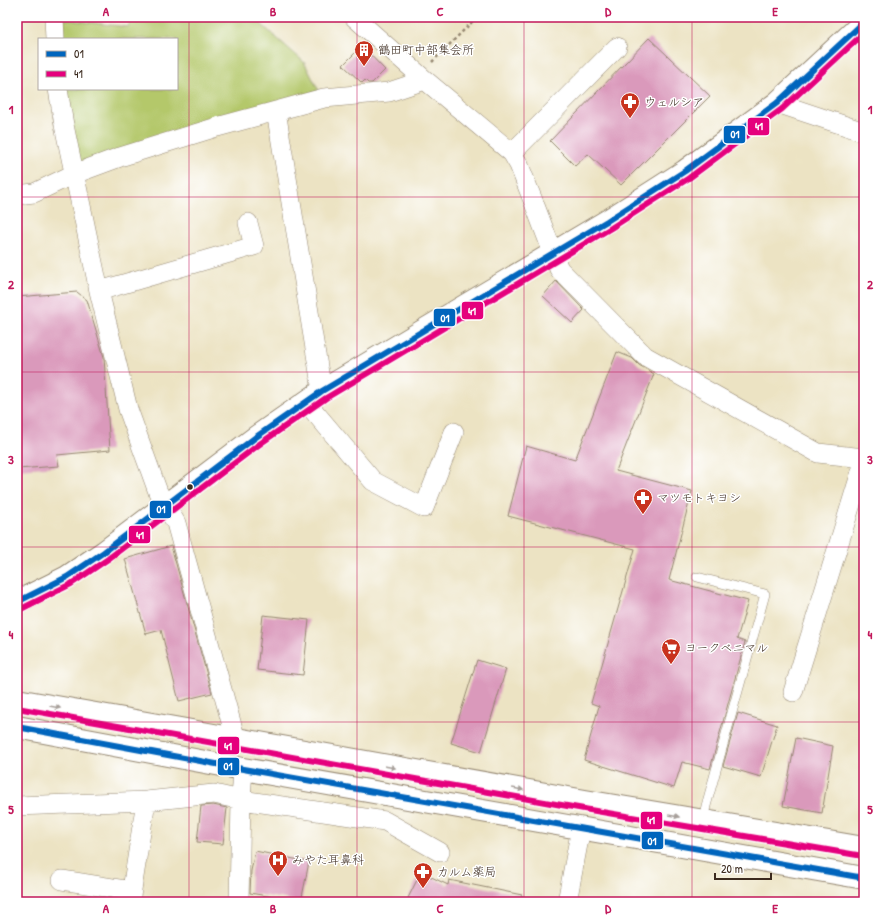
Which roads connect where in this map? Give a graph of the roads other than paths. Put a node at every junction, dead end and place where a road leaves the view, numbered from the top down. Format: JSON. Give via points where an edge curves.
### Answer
{"nodes":[{"id":1,"x":54,"y":17,"type":"edge"},
{"id":2,"x":354,"y":17,"type":"edge"},
{"id":3,"x":858,"y":21,"type":"edge"},
{"id":4,"x":55,"y":38,"type":"edge"},
{"id":5,"x":617,"y":47,"type":"dead end"},
{"id":6,"x":422,"y":77,"type":"junction"},
{"id":7,"x":58,"y":90,"type":"edge"},
{"id":8,"x":777,"y":103,"type":"junction"},
{"id":9,"x":276,"y":111,"type":"junction"},
{"id":10,"x":864,"y":132,"type":"edge"},
{"id":11,"x":512,"y":153,"type":"junction"},
{"id":12,"x":74,"y":174,"type":"junction"},
{"id":13,"x":17,"y":195,"type":"edge"},
{"id":14,"x":248,"y":222,"type":"dead end"},
{"id":15,"x":552,"y":254,"type":"junction"},
{"id":16,"x":99,"y":290,"type":"junction"},
{"id":17,"x":314,"y":396,"type":"junction"},
{"id":18,"x":454,"y":432,"type":"dead end"},
{"id":19,"x":864,"y":458,"type":"edge"},
{"id":20,"x":864,"y":462,"type":"edge"},
{"id":21,"x":165,"y":505,"type":"junction"},
{"id":22,"x":697,"y":577,"type":"dead end"},
{"id":23,"x":17,"y":602,"type":"edge"},
{"id":24,"x":793,"y":692,"type":"dead end"},
{"id":25,"x":17,"y":700,"type":"edge"},
{"id":26,"x":17,"y":727,"type":"edge"},
{"id":27,"x":236,"y":740,"type":"junction"},
{"id":28,"x":244,"y":769,"type":"junction"},
{"id":29,"x":241,"y":800,"type":"junction"},
{"id":30,"x":146,"y":801,"type":"junction"},
{"id":31,"x":17,"y":806,"type":"edge"},
{"id":32,"x":703,"y":821,"type":"junction"},
{"id":33,"x":581,"y":828,"type":"junction"},
{"id":34,"x":864,"y":848,"type":"edge"},
{"id":35,"x":440,"y":852,"type":"dead end"},
{"id":36,"x":864,"y":878,"type":"edge"},
{"id":37,"x":62,"y":880,"type":"dead end"},
{"id":38,"x":131,"y":896,"type":"edge"},
{"id":39,"x":239,"y":902,"type":"edge"},
{"id":40,"x":566,"y":902,"type":"edge"}],
"edges":[{"from":1,"to":4,"type":"street"},
{"from":2,"to":6,"type":"street"},
{"from":3,"to":8,"type":"main road"},
{"from":5,"to":11,"type":"street"},
{"from":6,"to":9,"type":"street","via":[[389,92],[324,98]]},
{"from":6,"to":11,"type":"street"},
{"from":7,"to":12,"type":"street"},
{"from":8,"to":10,"type":"street"},
{"from":8,"to":15,"type":"main road","via":[[686,171]]},
{"from":9,"to":12,"type":"street","via":[[155,145]]},
{"from":9,"to":17,"type":"street"},
{"from":11,"to":15,"type":"street","via":[[519,165]]},
{"from":12,"to":13,"type":"street","via":[[34,193]]},
{"from":12,"to":16,"type":"street"},
{"from":14,"to":16,"type":"street","via":[[254,246]]},
{"from":15,"to":17,"type":"main road"},
{"from":15,"to":19,"type":"street","via":[[559,269],[645,356],[818,453]]},
{"from":16,"to":21,"type":"street","via":[[128,409]]},
{"from":17,"to":18,"type":"street","via":[[373,481],[424,508]]},
{"from":17,"to":21,"type":"main road"},
{"from":20,"to":24,"type":"street"},
{"from":21,"to":23,"type":"main road","via":[[67,577]]},
{"from":21,"to":27,"type":"street","via":[[176,524]]},
{"from":22,"to":32,"type":"lane","via":[[765,594]]},
{"from":25,"to":27,"type":"main road","one_way":true},
{"from":26,"to":28,"type":"main road"},
{"from":27,"to":32,"type":"main road","one_way":true},
{"from":28,"to":29,"type":"street"},
{"from":28,"to":33,"type":"main road"},
{"from":29,"to":30,"type":"street","via":[[214,794]]},
{"from":29,"to":35,"type":"street","via":[[385,821]]},
{"from":29,"to":39,"type":"street"},
{"from":30,"to":31,"type":"street"},
{"from":30,"to":38,"type":"street"},
{"from":32,"to":34,"type":"main road"},
{"from":33,"to":36,"type":"main road"},
{"from":33,"to":40,"type":"street"},
{"from":37,"to":38,"type":"street"}]}
